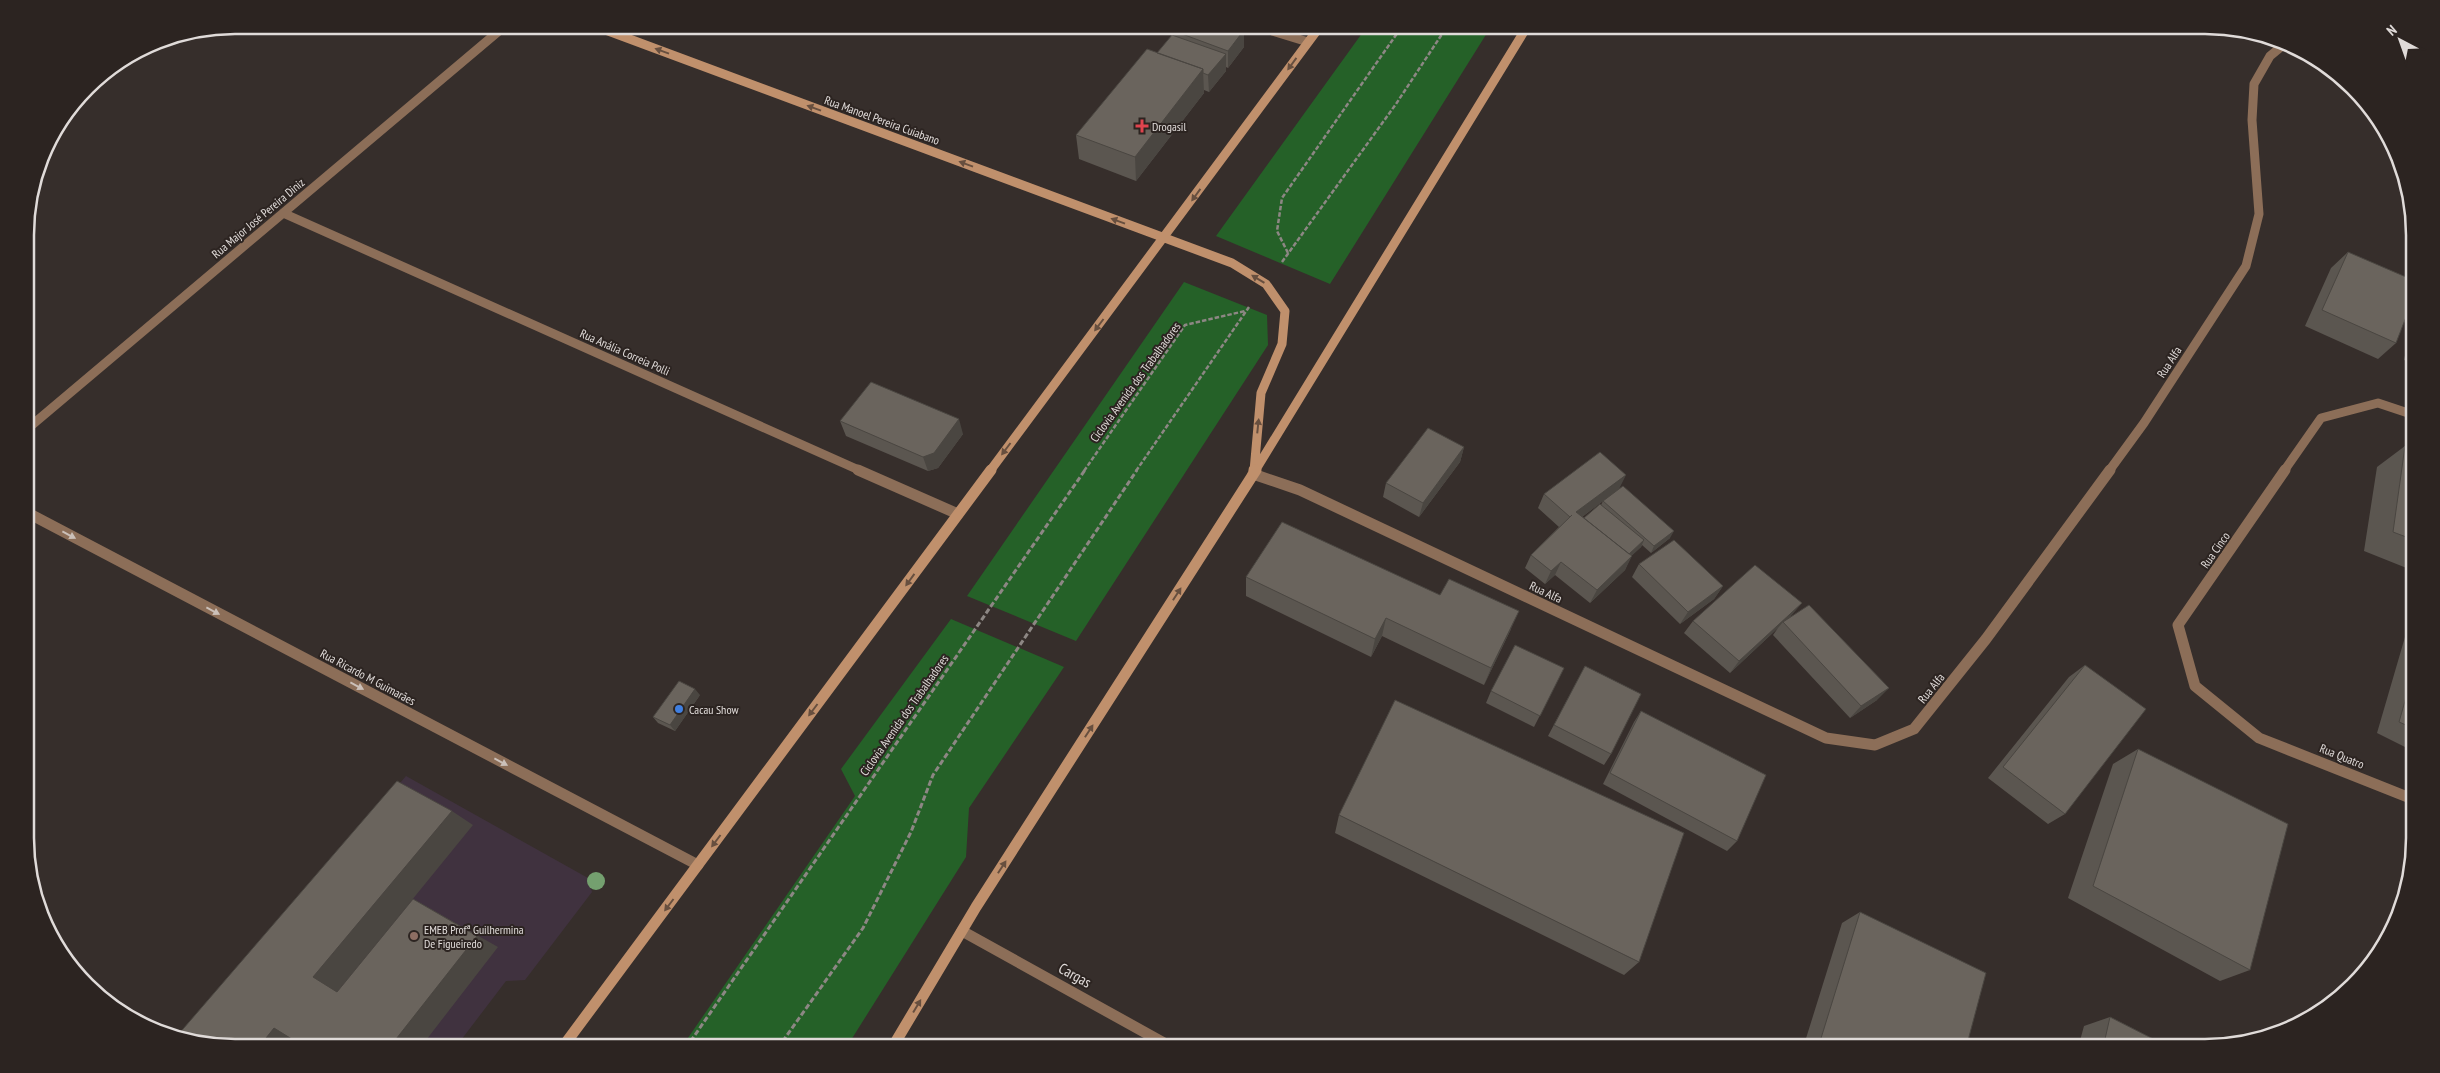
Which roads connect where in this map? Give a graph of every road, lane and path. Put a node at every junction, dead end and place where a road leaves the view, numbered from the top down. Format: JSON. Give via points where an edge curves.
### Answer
{"nodes":[{"id":1,"x":495,"y":34,"type":"edge"},
{"id":2,"x":616,"y":34,"type":"edge"},
{"id":3,"x":1282,"y":34,"type":"edge"},
{"id":4,"x":1314,"y":34,"type":"edge"},
{"id":5,"x":1397,"y":34,"type":"edge"},
{"id":6,"x":1442,"y":34,"type":"edge"},
{"id":7,"x":1522,"y":34,"type":"edge"},
{"id":8,"x":1308,"y":42,"type":"junction"},
{"id":9,"x":2280,"y":48,"type":"edge"},
{"id":10,"x":283,"y":213,"type":"junction"},
{"id":11,"x":1164,"y":238,"type":"junction"},
{"id":12,"x":2406,"y":413,"type":"edge"},
{"id":13,"x":34,"y":423,"type":"edge"},
{"id":14,"x":1253,"y":474,"type":"junction"},
{"id":15,"x":958,"y":514,"type":"junction"},
{"id":16,"x":34,"y":516,"type":"edge"},
{"id":17,"x":2259,"y":738,"type":"joint"},
{"id":18,"x":2406,"y":796,"type":"edge"},
{"id":19,"x":698,"y":865,"type":"junction"},
{"id":20,"x":962,"y":931,"type":"junction"},
{"id":21,"x":569,"y":1039,"type":"edge"},
{"id":22,"x":692,"y":1039,"type":"edge"},
{"id":23,"x":784,"y":1039,"type":"edge"},
{"id":24,"x":897,"y":1039,"type":"edge"},
{"id":25,"x":1157,"y":1039,"type":"edge"}],
"edges":[{"from":1,"to":10,"type":"street","name":"Rua Major José Pereira Diniz"},
{"from":11,"to":2,"type":"main road","name":"Rua Manoel Pereira Cuiabano","one_way":true},
{"from":3,"to":8,"type":"street"},
{"from":4,"to":8,"type":"main road"},
{"from":5,"to":6,"type":"path","via":[[1282,198],[1277,231],[1288,254]]},
{"from":7,"to":14,"type":"main road"},
{"from":8,"to":11,"type":"main road","one_way":true},
{"from":9,"to":14,"type":"street","name":"Rua Alfa","via":[[2270,56],[2254,84],[2252,120],[2259,214],[2246,266],[2144,423],[1986,639],[1914,729],[1875,745],[1826,738],[1309,494]]},
{"from":10,"to":13,"type":"street","name":"Rua Major José Pereira Diniz"},
{"from":10,"to":15,"type":"street","name":"Rua Anália Correia Polli"},
{"from":14,"to":11,"type":"main road","name":"Rua Manoel Pereira Cuiabano","one_way":true,"via":[[1261,393],[1282,344],[1285,311],[1266,284],[1240,268]]},
{"from":11,"to":15,"type":"main road","one_way":true},
{"from":12,"to":17,"type":"street","name":"Rua Cinco","via":[[2378,403],[2321,418],[2178,625],[2195,686]]},
{"from":20,"to":14,"type":"main road","one_way":true},
{"from":15,"to":19,"type":"main road","one_way":true},
{"from":16,"to":19,"type":"street","name":"Rua Ricardo M Guimarães","one_way":true},
{"from":17,"to":18,"type":"street","name":"Rua Quatro"},
{"from":19,"to":21,"type":"main road","one_way":true},
{"from":24,"to":20,"type":"main road","one_way":true},
{"from":20,"to":25,"type":"street","name":"Cargas"},
{"from":22,"to":23,"type":"path","name":"Ciclovia Avenida dos Trabalhadores","via":[[1184,325],[1246,311],[933,775],[912,832],[863,928]]}]}
